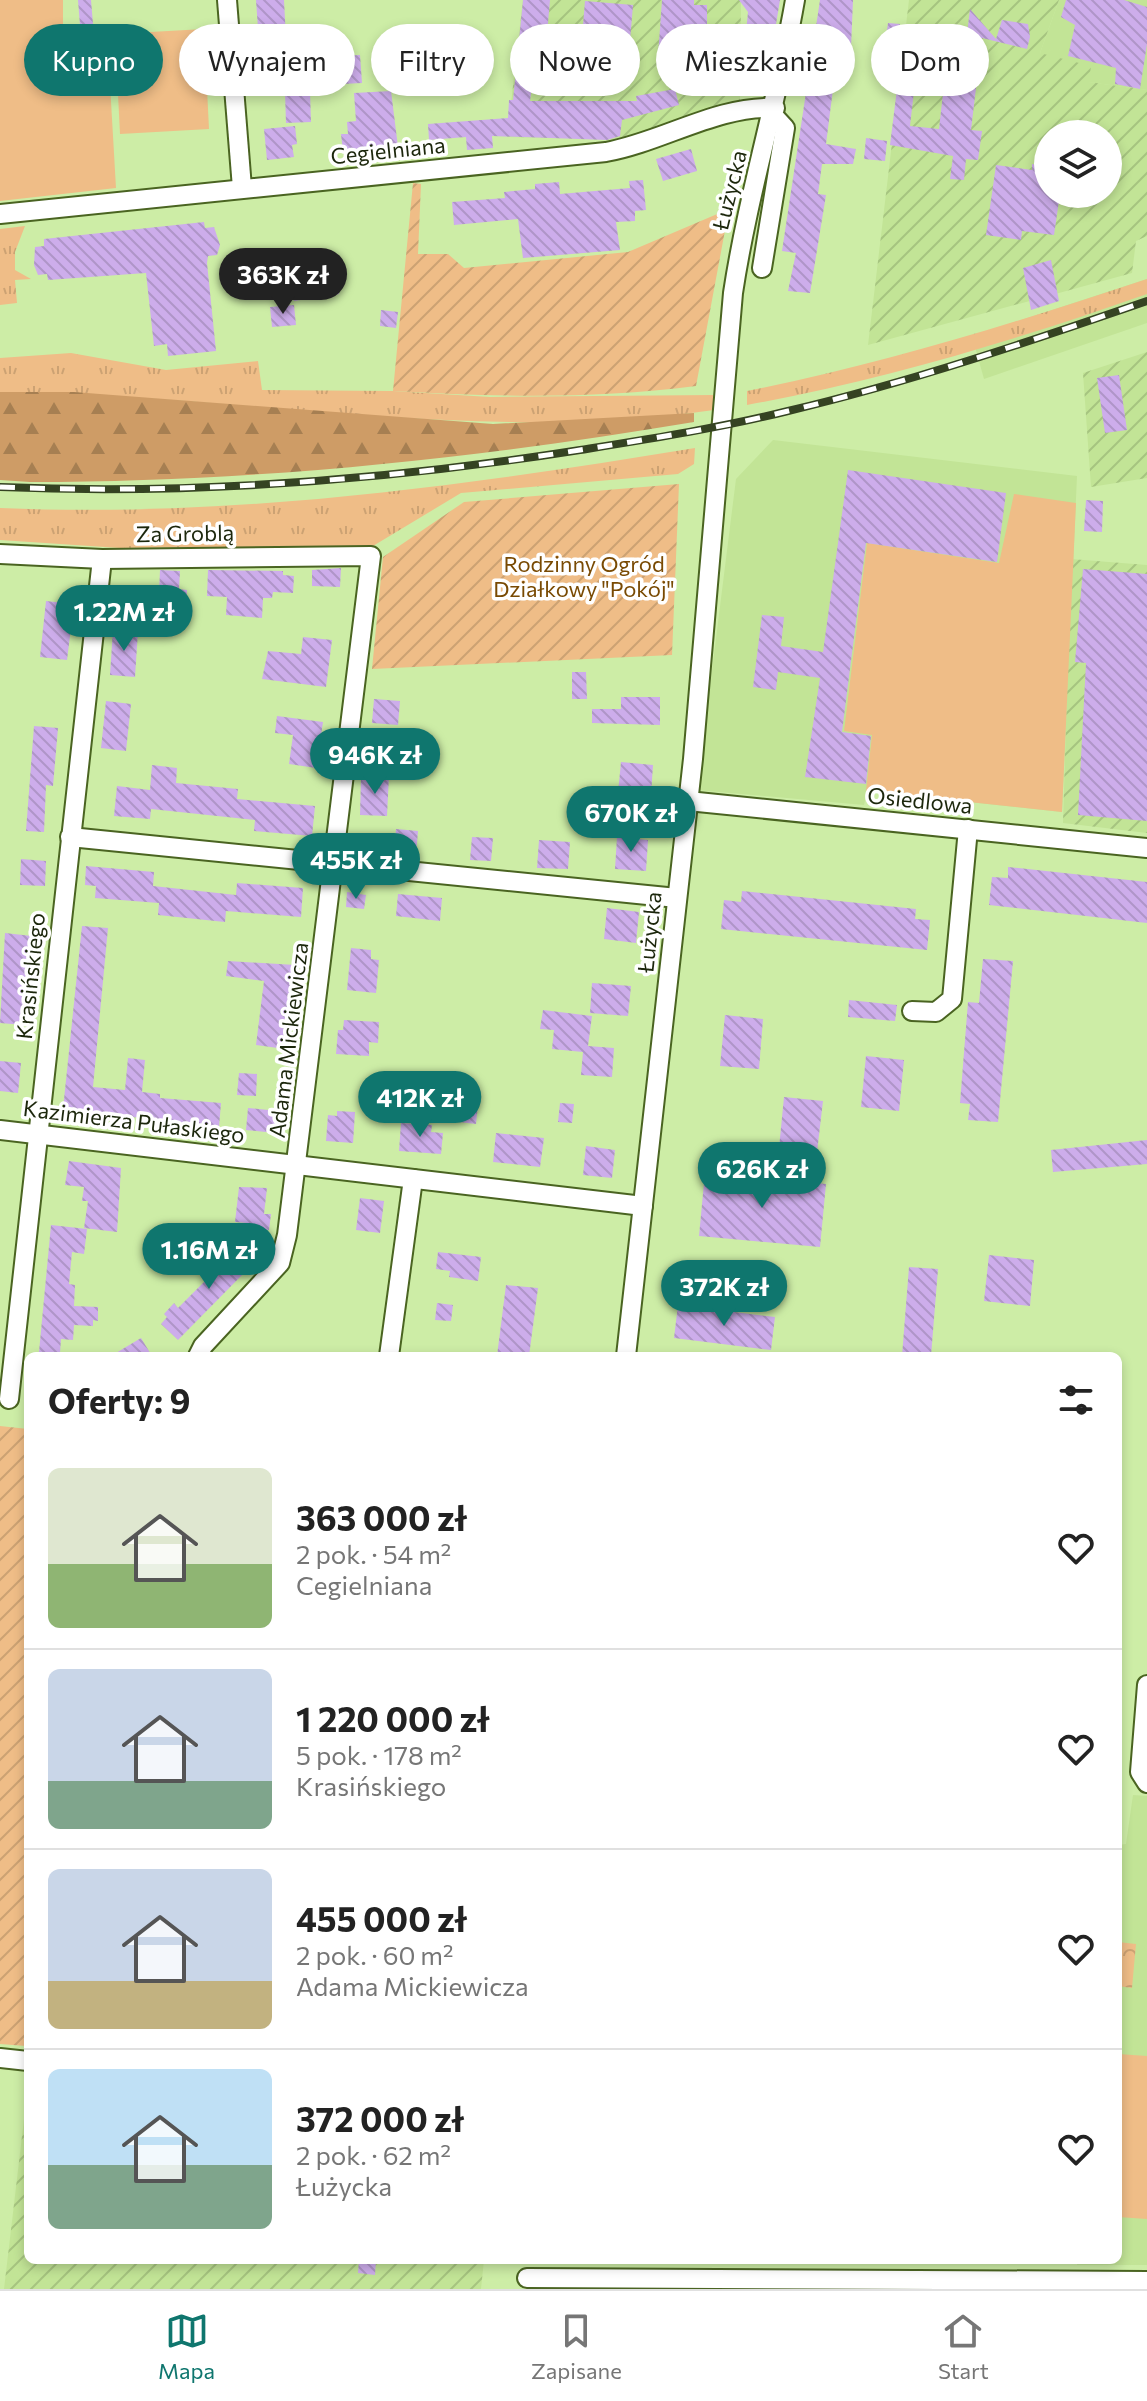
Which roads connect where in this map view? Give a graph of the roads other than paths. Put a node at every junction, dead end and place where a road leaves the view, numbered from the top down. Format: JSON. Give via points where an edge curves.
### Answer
{"nodes":[{"id":1,"x":227,"y":0,"type":"edge"},
{"id":2,"x":795,"y":0,"type":"edge"},
{"id":3,"x":774,"y":112,"type":"junction"},
{"id":4,"x":242,"y":188,"type":"junction"},
{"id":5,"x":0,"y":214,"type":"edge"},
{"id":6,"x":762,"y":268,"type":"dead end"},
{"id":7,"x":0,"y":554,"type":"edge"},
{"id":8,"x":371,"y":556,"type":"joint"},
{"id":9,"x":102,"y":559,"type":"junction"},
{"id":10,"x":688,"y":801,"type":"junction"},
{"id":11,"x":968,"y":829,"type":"junction"},
{"id":12,"x":70,"y":837,"type":"junction"},
{"id":13,"x":1147,"y":848,"type":"edge"},
{"id":14,"x":334,"y":865,"type":"junction"},
{"id":15,"x":677,"y":898,"type":"junction"},
{"id":16,"x":912,"y":1011,"type":"dead end"},
{"id":17,"x":0,"y":1130,"type":"edge"},
{"id":18,"x":37,"y":1133,"type":"junction"},
{"id":19,"x":296,"y":1165,"type":"junction"},
{"id":20,"x":413,"y":1179,"type":"junction"},
{"id":21,"x":643,"y":1206,"type":"junction"},
{"id":22,"x":202,"y":1352,"type":"edge"},
{"id":23,"x":390,"y":1352,"type":"edge"},
{"id":24,"x":626,"y":1352,"type":"edge"},
{"id":25,"x":9,"y":1399,"type":"dead end"},
{"id":26,"x":1147,"y":1685,"type":"edge"},
{"id":27,"x":1147,"y":1783,"type":"edge"},
{"id":28,"x":0,"y":2058,"type":"edge"},
{"id":29,"x":24,"y":2061,"type":"edge"},
{"id":30,"x":856,"y":2264,"type":"edge"},
{"id":31,"x":527,"y":2276,"type":"edge"},
{"id":32,"x":855,"y":2280,"type":"junction"},
{"id":33,"x":1147,"y":2281,"type":"edge"},
{"id":34,"x":816,"y":2284,"type":"edge"},
{"id":35,"x":1080,"y":2285,"type":"edge"}],
"edges":[{"from":1,"to":4,"type":"street"},
{"from":2,"to":3,"type":"street","name":"Łużycka"},
{"from":3,"to":4,"type":"street","name":"Cegielniana","via":[[759,108],[728,115],[606,152]]},
{"from":3,"to":6,"type":"street","via":[[785,128]]},
{"from":3,"to":10,"type":"street","name":"Łużycka","via":[[743,225],[716,465]]},
{"from":4,"to":5,"type":"street","name":"Cegielniana"},
{"from":7,"to":9,"type":"street","name":"Za Groblą"},
{"from":8,"to":9,"type":"street","name":"Za Groblą"},
{"from":8,"to":14,"type":"street","name":"Adama Mickiewicza"},
{"from":9,"to":12,"type":"street","name":"Krasińskiego"},
{"from":10,"to":11,"type":"street","name":"Osiedlowa"},
{"from":10,"to":15,"type":"street","name":"Łużycka"},
{"from":11,"to":13,"type":"street","name":"Osiedlowa"},
{"from":11,"to":16,"type":"street","via":[[952,999],[936,1012]]},
{"from":12,"to":14,"type":"street"},
{"from":12,"to":18,"type":"street","name":"Krasińskiego"},
{"from":14,"to":15,"type":"street"},
{"from":14,"to":19,"type":"street","name":"Adama Mickiewicza"},
{"from":15,"to":21,"type":"street","name":"Łużycka"},
{"from":17,"to":18,"type":"street","name":"Kazimierza Pułaskiego"},
{"from":18,"to":19,"type":"street","name":"Kazimierza Pułaskiego"},
{"from":18,"to":25,"type":"street","name":"Krasińskiego"},
{"from":19,"to":20,"type":"street","name":"Kazimierza Pułaskiego"},
{"from":19,"to":22,"type":"street","name":"Adama Mickiewicza","via":[[280,1263]]},
{"from":20,"to":21,"type":"street","name":"Kazimierza Pułaskiego"},
{"from":20,"to":23,"type":"street"},
{"from":21,"to":24,"type":"street","name":"Łużycka"},
{"from":26,"to":27,"type":"street","via":[[1140,1772]]},
{"from":28,"to":29,"type":"street"},
{"from":30,"to":32,"type":"street"},
{"from":31,"to":34,"type":"street"},
{"from":32,"to":34,"type":"street"},
{"from":32,"to":35,"type":"street"},
{"from":33,"to":35,"type":"street"}]}
